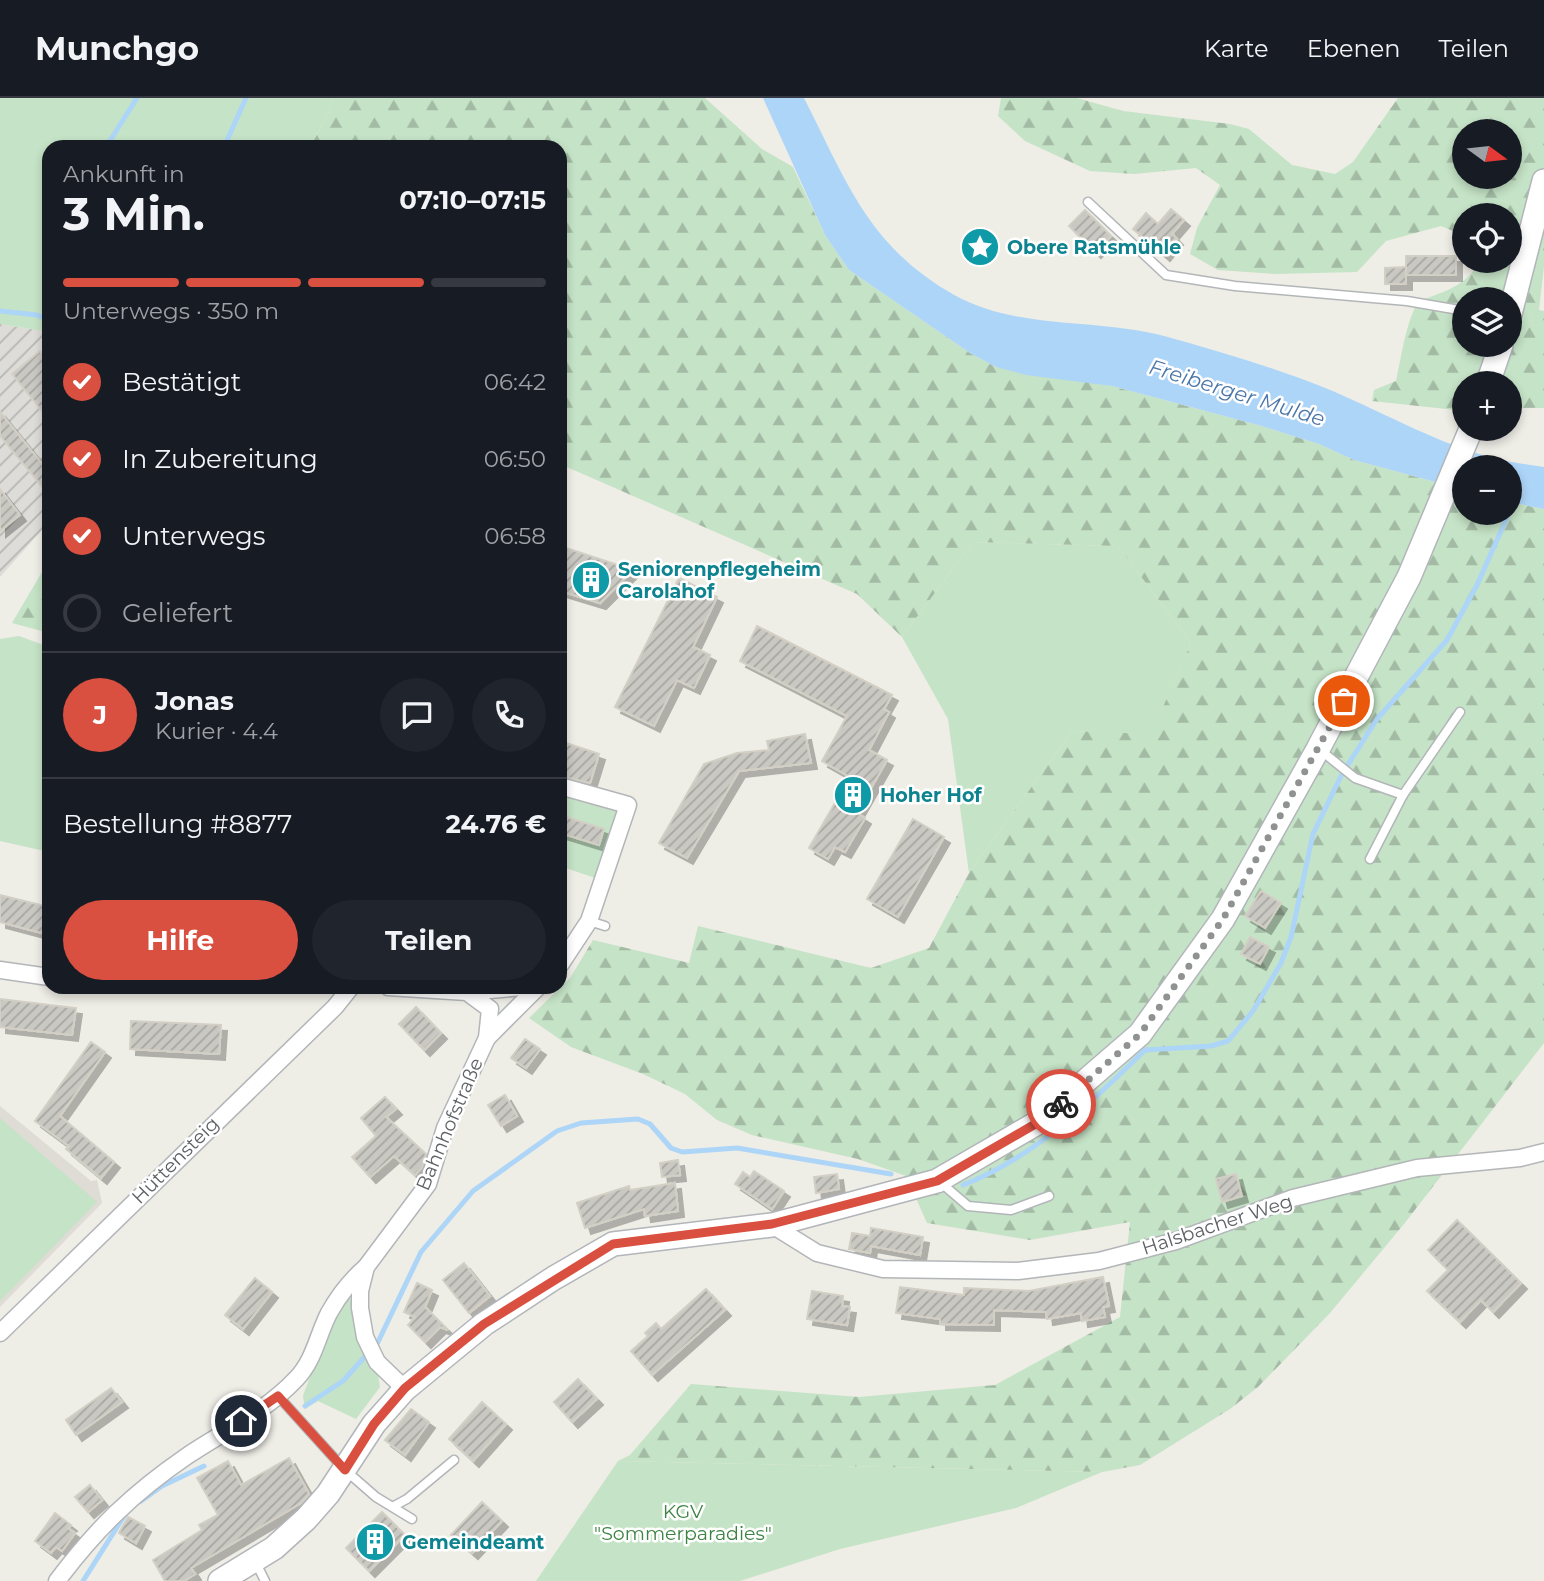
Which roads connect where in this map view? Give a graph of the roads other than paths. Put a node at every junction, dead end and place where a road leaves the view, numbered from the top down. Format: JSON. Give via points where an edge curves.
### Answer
{"nodes":[{"id":1,"x":1544,"y":180,"type":"edge"},
{"id":2,"x":1088,"y":202,"type":"dead end"},
{"id":3,"x":1517,"y":287,"type":"edge"},
{"id":4,"x":1452,"y":309,"type":"edge"},
{"id":5,"x":1466,"y":441,"type":"edge"},
{"id":6,"x":1460,"y":712,"type":"dead end"},
{"id":7,"x":1318,"y":749,"type":"junction"},
{"id":8,"x":567,"y":788,"type":"edge"},
{"id":9,"x":1403,"y":795,"type":"junction"},
{"id":10,"x":1370,"y":859,"type":"dead end"},
{"id":11,"x":567,"y":957,"type":"edge"},
{"id":12,"x":0,"y":970,"type":"edge"},
{"id":13,"x":42,"y":976,"type":"edge"},
{"id":14,"x":345,"y":994,"type":"edge"},
{"id":15,"x":470,"y":994,"type":"edge"},
{"id":16,"x":531,"y":994,"type":"edge"},
{"id":17,"x":487,"y":1038,"type":"junction"},
{"id":18,"x":1544,"y":1152,"type":"edge"},
{"id":19,"x":937,"y":1181,"type":"junction"},
{"id":20,"x":1049,"y":1196,"type":"dead end"},
{"id":21,"x":772,"y":1224,"type":"junction"},
{"id":22,"x":366,"y":1267,"type":"junction"},
{"id":23,"x":0,"y":1333,"type":"edge"},
{"id":24,"x":405,"y":1388,"type":"junction"},
{"id":25,"x":278,"y":1396,"type":"junction"},
{"id":26,"x":454,"y":1460,"type":"dead end"},
{"id":27,"x":345,"y":1470,"type":"junction"},
{"id":28,"x":394,"y":1506,"type":"junction"},
{"id":29,"x":412,"y":1520,"type":"dead end"},
{"id":30,"x":260,"y":1571,"type":"edge"},
{"id":31,"x":57,"y":1581,"type":"edge"},
{"id":32,"x":220,"y":1581,"type":"edge"}],
"edges":[{"from":1,"to":3,"type":"main road"},
{"from":2,"to":4,"type":"lane","via":[[1166,275]]},
{"from":5,"to":7,"type":"main road","via":[[1409,577]]},
{"from":6,"to":9,"type":"lane"},
{"from":7,"to":9,"type":"lane","via":[[1349,773]]},
{"from":7,"to":19,"type":"main road","via":[[1223,919],[1140,1034],[1037,1123]]},
{"from":8,"to":11,"type":"street","via":[[628,805],[597,924]]},
{"from":9,"to":10,"type":"lane"},
{"from":12,"to":13,"type":"street"},
{"from":14,"to":23,"type":"street","name":"Hüttensteig"},
{"from":15,"to":17,"type":"street","name":"Bahnhofstraße","via":[[490,1009]]},
{"from":16,"to":17,"type":"street","name":"Bahnhofstraße"},
{"from":17,"to":22,"type":"street","name":"Bahnhofstraße","via":[[445,1128],[428,1184]]},
{"from":18,"to":21,"type":"street","name":"Halsbacher Weg","via":[[1417,1168],[1293,1198],[1177,1241],[1099,1261],[1018,1270],[883,1269],[817,1253]]},
{"from":19,"to":20,"type":"lane","via":[[968,1206],[1011,1210]]},
{"from":19,"to":21,"type":"main road"},
{"from":21,"to":24,"type":"main road","via":[[613,1244],[484,1324]]},
{"from":22,"to":24,"type":"street","name":"Bahnhofstraße","via":[[359,1308],[365,1337],[377,1362]]},
{"from":22,"to":25,"type":"street","via":[[349,1282],[329,1313],[299,1378]]},
{"from":24,"to":27,"type":"main road","via":[[374,1424]]},
{"from":25,"to":27,"type":"lane"},
{"from":25,"to":31,"type":"street","via":[[117,1509]]},
{"from":26,"to":28,"type":"lane"},
{"from":27,"to":28,"type":"lane"},
{"from":27,"to":30,"type":"main road"},
{"from":28,"to":29,"type":"lane"},
{"from":30,"to":32,"type":"main road"}]}
